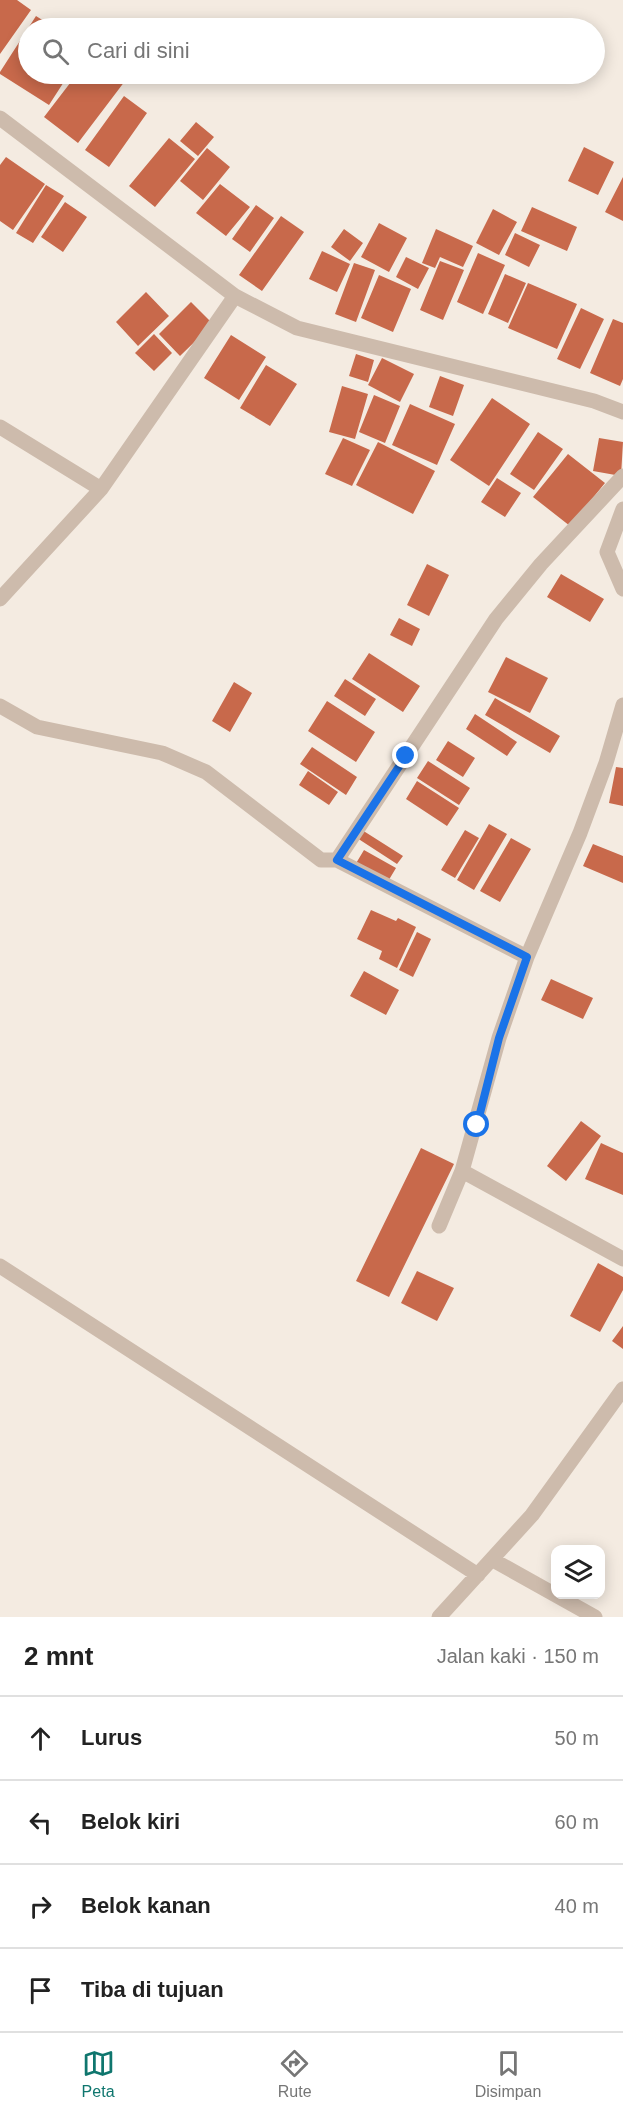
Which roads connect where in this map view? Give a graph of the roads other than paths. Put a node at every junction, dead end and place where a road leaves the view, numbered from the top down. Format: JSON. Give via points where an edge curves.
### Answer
{"nodes":[{"id":1,"x":0,"y":118,"type":"edge"},
{"id":2,"x":235,"y":296,"type":"junction"},
{"id":3,"x":623,"y":412,"type":"edge"},
{"id":4,"x":0,"y":427,"type":"edge"},
{"id":5,"x":623,"y":476,"type":"edge"},
{"id":6,"x":100,"y":489,"type":"junction"},
{"id":7,"x":623,"y":509,"type":"edge"},
{"id":8,"x":623,"y":589,"type":"edge"},
{"id":9,"x":0,"y":600,"type":"edge"},
{"id":10,"x":623,"y":705,"type":"edge"},
{"id":11,"x":0,"y":706,"type":"edge"},
{"id":12,"x":337,"y":860,"type":"junction"},
{"id":13,"x":527,"y":957,"type":"junction"},
{"id":14,"x":462,"y":1171,"type":"junction"},
{"id":15,"x":439,"y":1226,"type":"dead end"},
{"id":16,"x":623,"y":1259,"type":"edge"},
{"id":17,"x":0,"y":1266,"type":"edge"},
{"id":18,"x":623,"y":1389,"type":"edge"},
{"id":19,"x":493,"y":1560,"type":"junction"},
{"id":20,"x":478,"y":1575,"type":"junction"},
{"id":21,"x":439,"y":1617,"type":"edge"},
{"id":22,"x":595,"y":1617,"type":"edge"}],
"edges":[{"from":1,"to":2,"type":"street"},
{"from":2,"to":3,"type":"street","via":[[297,328],[594,401]]},
{"from":2,"to":6,"type":"street"},
{"from":4,"to":6,"type":"street"},
{"from":5,"to":12,"type":"street","via":[[496,619]]},
{"from":6,"to":9,"type":"street"},
{"from":7,"to":8,"type":"street","via":[[607,552]]},
{"from":10,"to":13,"type":"street","via":[[584,823]]},
{"from":11,"to":12,"type":"street","via":[[37,727],[162,753],[206,772],[321,860]]},
{"from":12,"to":13,"type":"street"},
{"from":13,"to":14,"type":"street","via":[[499,1038]]},
{"from":14,"to":15,"type":"street"},
{"from":14,"to":16,"type":"street"},
{"from":17,"to":20,"type":"street"},
{"from":18,"to":19,"type":"street","via":[[532,1515]]},
{"from":19,"to":20,"type":"street"},
{"from":19,"to":22,"type":"street"},
{"from":20,"to":21,"type":"street"}]}
